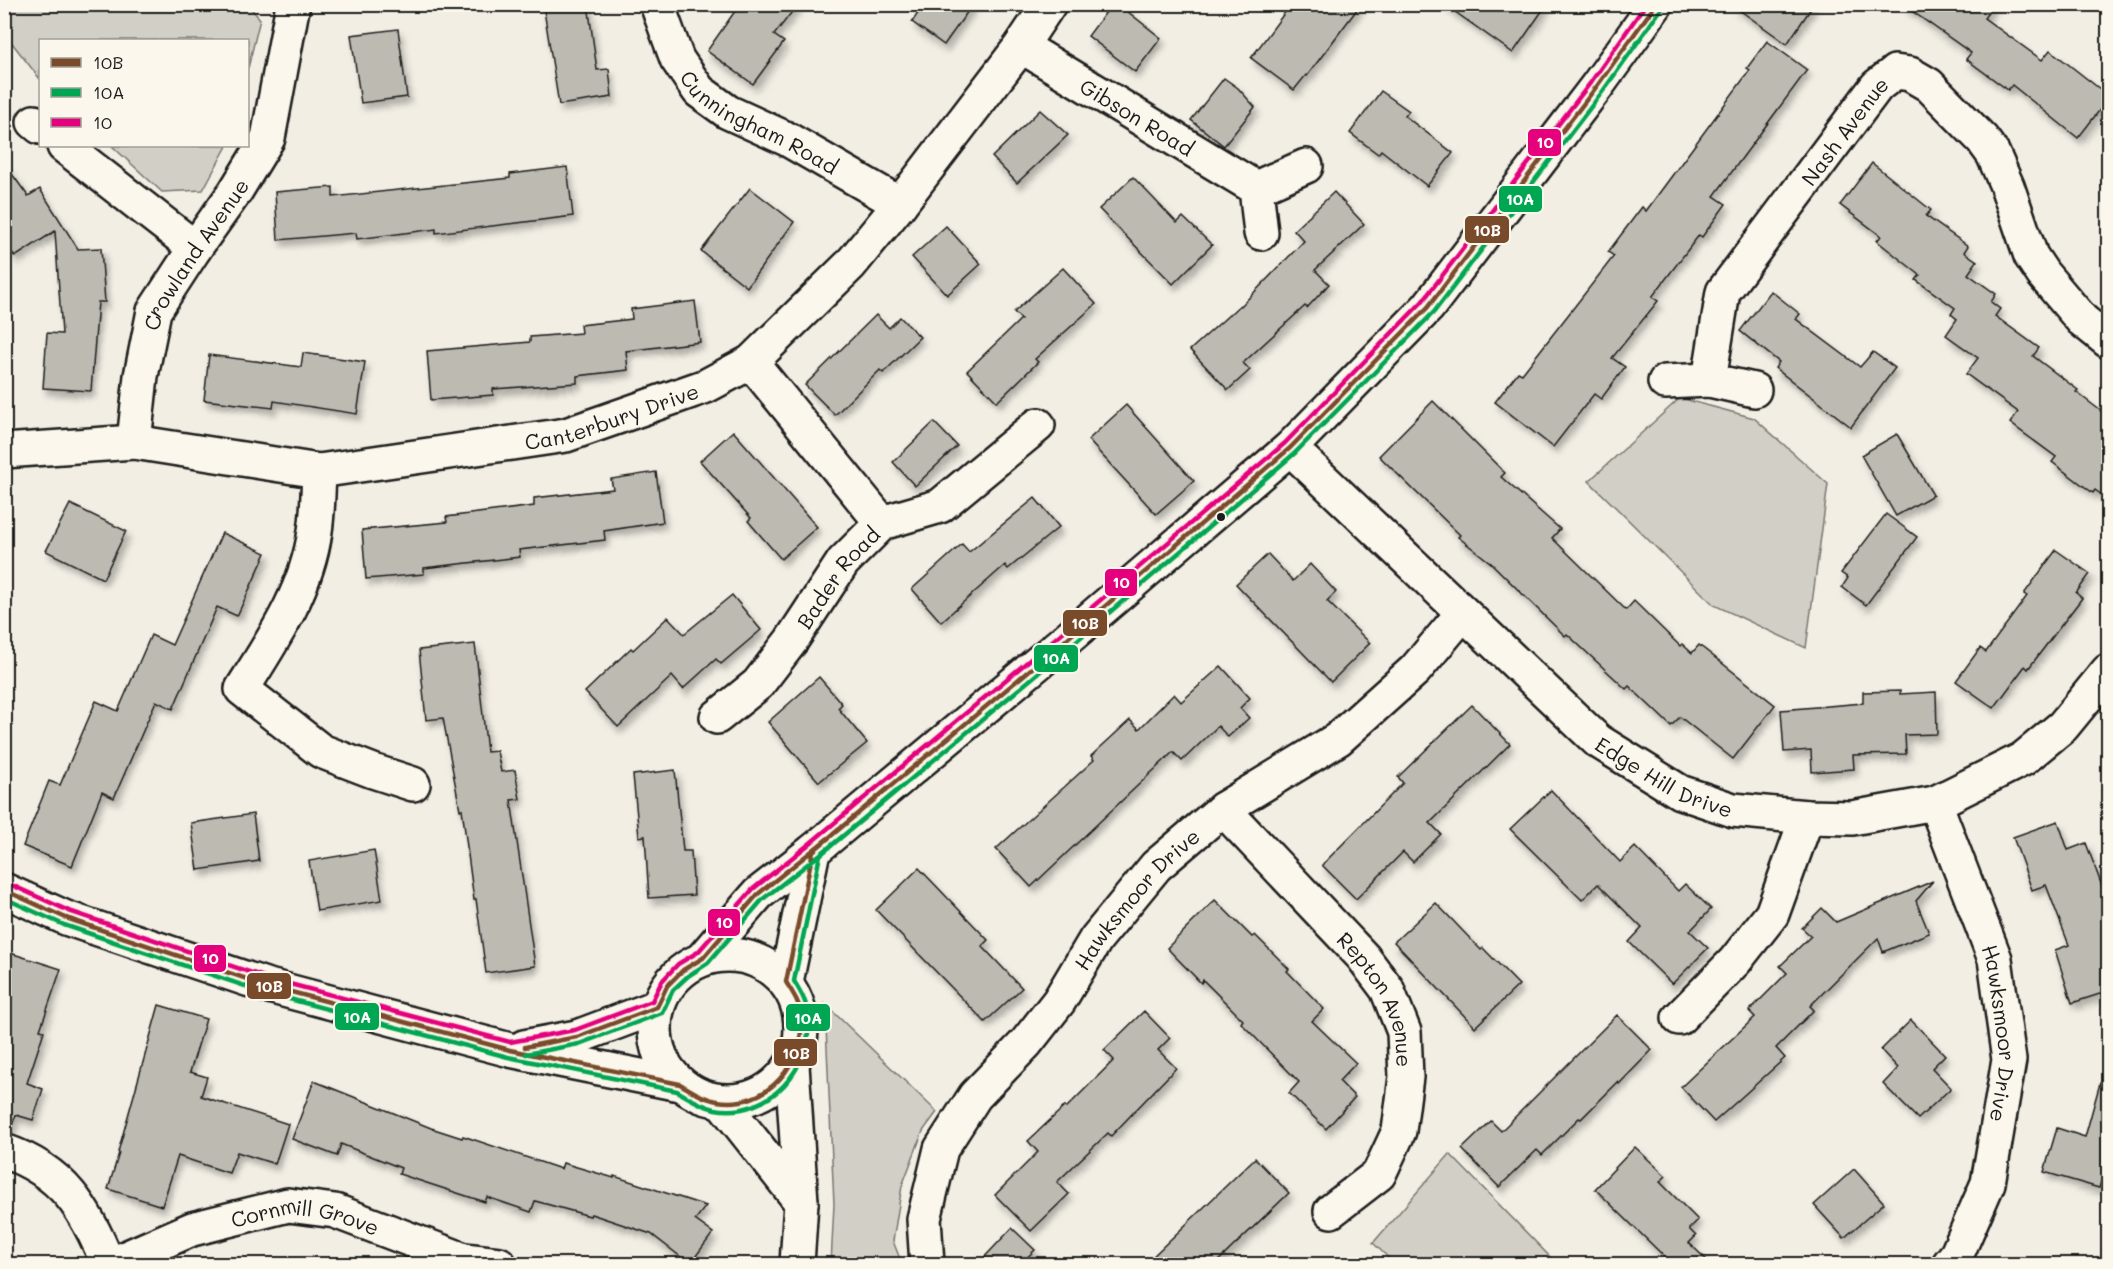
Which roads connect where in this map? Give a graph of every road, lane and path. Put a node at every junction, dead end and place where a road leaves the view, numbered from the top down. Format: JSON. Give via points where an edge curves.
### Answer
{"nodes":[{"id":1,"x":292,"y":4,"type":"edge"},
{"id":2,"x":657,"y":4,"type":"edge"},
{"id":3,"x":1048,"y":4,"type":"edge"},
{"id":4,"x":1656,"y":5,"type":"edge"},
{"id":5,"x":1021,"y":46,"type":"junction"},
{"id":6,"x":65,"y":147,"type":"edge"},
{"id":7,"x":1306,"y":166,"type":"dead end"},
{"id":8,"x":1256,"y":188,"type":"junction"},
{"id":9,"x":900,"y":204,"type":"junction"},
{"id":10,"x":1261,"y":233,"type":"dead end"},
{"id":11,"x":195,"y":248,"type":"junction"},
{"id":12,"x":2109,"y":341,"type":"edge"},
{"id":13,"x":751,"y":362,"type":"junction"},
{"id":14,"x":1709,"y":380,"type":"junction"},
{"id":15,"x":1665,"y":382,"type":"dead end"},
{"id":16,"x":1754,"y":390,"type":"dead end"},
{"id":17,"x":1038,"y":425,"type":"dead end"},
{"id":18,"x":134,"y":442,"type":"junction"},
{"id":19,"x":1290,"y":448,"type":"junction"},
{"id":20,"x":4,"y":451,"type":"edge"},
{"id":21,"x":319,"y":471,"type":"junction"},
{"id":22,"x":882,"y":523,"type":"junction"},
{"id":23,"x":1463,"y":613,"type":"junction"},
{"id":24,"x":2109,"y":671,"type":"edge"},
{"id":25,"x":717,"y":717,"type":"dead end"},
{"id":26,"x":413,"y":784,"type":"dead end"},
{"id":27,"x":1935,"y":803,"type":"junction"},
{"id":28,"x":1223,"y":809,"type":"junction"},
{"id":29,"x":1807,"y":818,"type":"junction"},
{"id":30,"x":813,"y":851,"type":"junction"},
{"id":31,"x":4,"y":890,"type":"edge"},
{"id":32,"x":703,"y":958,"type":"junction"},
{"id":33,"x":786,"y":982,"type":"junction"},
{"id":34,"x":657,"y":1007,"type":"junction"},
{"id":35,"x":1679,"y":1018,"type":"dead end"},
{"id":36,"x":510,"y":1050,"type":"junction"},
{"id":37,"x":792,"y":1065,"type":"junction"},
{"id":38,"x":680,"y":1084,"type":"junction"},
{"id":39,"x":722,"y":1102,"type":"junction"},
{"id":40,"x":4,"y":1151,"type":"edge"},
{"id":41,"x":801,"y":1202,"type":"junction"},
{"id":42,"x":1331,"y":1211,"type":"dead end"},
{"id":43,"x":110,"y":1264,"type":"edge"},
{"id":44,"x":499,"y":1264,"type":"edge"},
{"id":45,"x":797,"y":1264,"type":"edge"},
{"id":46,"x":927,"y":1264,"type":"edge"},
{"id":47,"x":1949,"y":1264,"type":"edge"}],
"edges":[{"from":1,"to":11,"type":"street","name":"Crowland Avenue","via":[[268,138]]},
{"from":2,"to":9,"type":"street","name":"Cunningham Road","via":[[677,59],[699,91],[728,112],[787,139]]},
{"from":3,"to":5,"type":"street","name":"Canterbury Drive"},
{"from":4,"to":19,"type":"street","via":[[1428,307]]},
{"from":5,"to":8,"type":"street","name":"Gibson Road"},
{"from":5,"to":9,"type":"street","name":"Canterbury Drive"},
{"from":6,"to":11,"type":"street"},
{"from":7,"to":8,"type":"street"},
{"from":8,"to":10,"type":"street"},
{"from":9,"to":13,"type":"street","name":"Canterbury Drive","via":[[850,264]]},
{"from":11,"to":18,"type":"street","name":"Crowland Avenue","via":[[154,311],[141,376]]},
{"from":12,"to":14,"type":"street","name":"Nash Avenue","via":[[2082,320],[2031,256],[2007,186],[1982,139],[1929,85],[1910,74],[1895,72],[1876,86],[1723,292]]},
{"from":13,"to":21,"type":"street","name":"Canterbury Drive","via":[[706,386],[566,435]]},
{"from":13,"to":22,"type":"street"},
{"from":14,"to":15,"type":"street"},
{"from":14,"to":16,"type":"street"},
{"from":17,"to":22,"type":"street","name":"Bader Road","via":[[940,506]]},
{"from":18,"to":20,"type":"street","name":"Canterbury Drive"},
{"from":18,"to":21,"type":"street","name":"Canterbury Drive"},
{"from":19,"to":23,"type":"street","name":"Edge Hill Drive"},
{"from":19,"to":30,"type":"street"},
{"from":21,"to":26,"type":"street","via":[[315,531],[307,564],[288,614],[242,689],[321,751]]},
{"from":22,"to":25,"type":"street","name":"Bader Road","via":[[843,562],[758,684]]},
{"from":23,"to":28,"type":"street","name":"Hawksmoor Drive","via":[[1415,670],[1338,739]]},
{"from":23,"to":29,"type":"street","name":"Edge Hill Drive","via":[[1598,741],[1680,792],[1733,810]]},
{"from":24,"to":27,"type":"street","name":"Edge Hill Drive","via":[[2063,726],[2023,759]]},
{"from":27,"to":29,"type":"street","name":"Edge Hill Drive","via":[[1852,818]]},
{"from":27,"to":47,"type":"street","name":"Hawksmoor Drive","via":[[1995,959],[2009,1060],[1988,1183]]},
{"from":28,"to":42,"type":"street","name":"Repton Avenue","via":[[1363,957],[1387,989],[1404,1032],[1406,1077],[1399,1131],[1379,1174]]},
{"from":28,"to":46,"type":"street","name":"Hawksmoor Drive","via":[[1156,866],[1096,939],[1059,1001],[1026,1044],[975,1096],[941,1149],[924,1219]]},
{"from":29,"to":35,"type":"street","via":[[1772,914],[1735,961]]},
{"from":30,"to":32,"type":"street","via":[[758,894]]},
{"from":30,"to":33,"type":"street"},
{"from":31,"to":36,"type":"street","via":[[66,918],[265,985]]},
{"from":32,"to":33,"type":"street","via":[[725,954],[748,957],[769,966]]},
{"from":32,"to":34,"type":"street","via":[[683,969],[667,986]]},
{"from":33,"to":37,"type":"street","via":[[801,1014],[802,1032]]},
{"from":34,"to":36,"type":"street","via":[[577,1037]]},
{"from":34,"to":38,"type":"street","via":[[654,1035],[662,1062]]},
{"from":36,"to":38,"type":"street"},
{"from":37,"to":39,"type":"street","via":[[779,1082],[762,1094],[743,1101]]},
{"from":37,"to":41,"type":"street"},
{"from":38,"to":39,"type":"street","via":[[699,1096]]},
{"from":39,"to":41,"type":"street"},
{"from":40,"to":43,"type":"street","via":[[24,1158],[61,1182],[93,1227]]},
{"from":41,"to":45,"type":"street"},
{"from":43,"to":44,"type":"street","name":"Cornmill Grove","via":[[192,1229],[288,1205],[335,1211],[464,1260]]}]}
